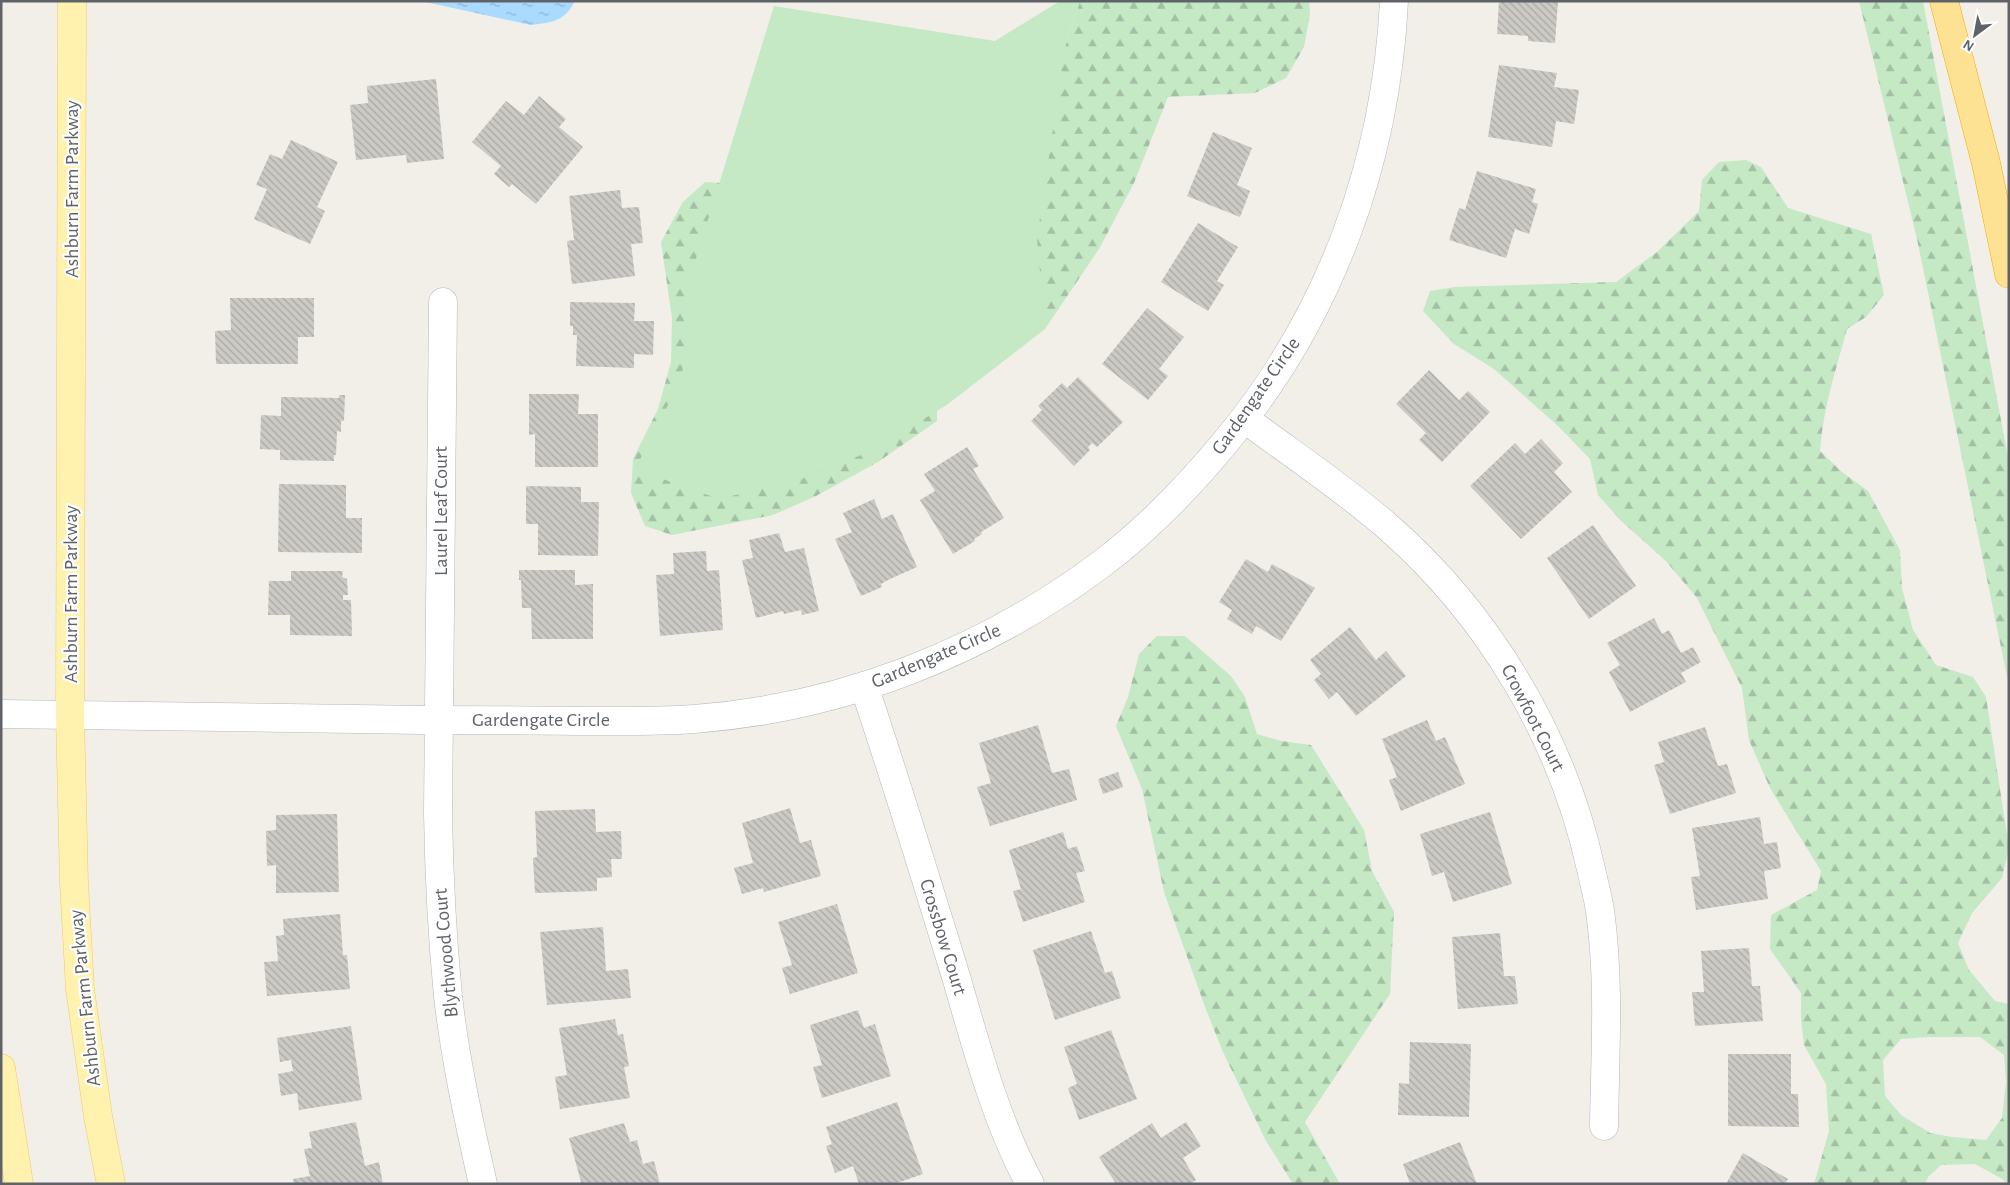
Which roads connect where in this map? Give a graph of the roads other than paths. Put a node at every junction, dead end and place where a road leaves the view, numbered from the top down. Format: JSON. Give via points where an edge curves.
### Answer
{"nodes":[{"id":1,"x":72,"y":1,"type":"edge"},
{"id":2,"x":1394,"y":1,"type":"edge"},
{"id":3,"x":1944,"y":1,"type":"edge"},
{"id":4,"x":2001,"y":229,"type":"junction"},
{"id":5,"x":2009,"y":257,"type":"edge"},
{"id":6,"x":2009,"y":274,"type":"edge"},
{"id":7,"x":443,"y":302,"type":"dead end"},
{"id":8,"x":1245,"y":419,"type":"junction"},
{"id":9,"x":864,"y":686,"type":"junction"},
{"id":10,"x":1,"y":714,"type":"edge"},
{"id":11,"x":70,"y":715,"type":"junction"},
{"id":12,"x":440,"y":720,"type":"junction"},
{"id":13,"x":1,"y":1068,"type":"edge"},
{"id":14,"x":1604,"y":1126,"type":"dead end"},
{"id":15,"x":19,"y":1184,"type":"edge"},
{"id":16,"x":111,"y":1184,"type":"edge"},
{"id":17,"x":483,"y":1184,"type":"edge"},
{"id":18,"x":1030,"y":1184,"type":"edge"}],
"edges":[{"from":1,"to":11,"type":"main road","name":"Ashburn Farm Parkway"},
{"from":2,"to":8,"type":"street","name":"Gardengate Circle","via":[[1386,86],[1365,185],[1336,262],[1310,317]]},
{"from":3,"to":4,"type":"highway"},
{"from":4,"to":5,"type":"highway"},
{"from":4,"to":6,"type":"highway"},
{"from":7,"to":12,"type":"street","name":"Laurel Leaf Court"},
{"from":8,"to":9,"type":"street","name":"Gardengate Circle","via":[[1167,507],[1102,564],[1027,614],[976,642]]},
{"from":8,"to":14,"type":"street","name":"Crowfoot Court","via":[[1388,526],[1440,577],[1492,641],[1530,704],[1559,765],[1582,832],[1600,910],[1607,985]]},
{"from":9,"to":12,"type":"street","name":"Gardengate Circle","via":[[782,708],[695,719]]},
{"from":9,"to":18,"type":"street","name":"Crossbow Court","via":[[986,1075]]},
{"from":10,"to":11,"type":"street","name":"Gardengate Circle"},
{"from":11,"to":12,"type":"street","name":"Gardengate Circle"},
{"from":11,"to":16,"type":"main road","name":"Ashburn Farm Parkway","via":[[80,989]]},
{"from":12,"to":17,"type":"street","name":"Blythwood Court","via":[[439,885],[448,998],[466,1112]]},
{"from":13,"to":15,"type":"main road"}]}
